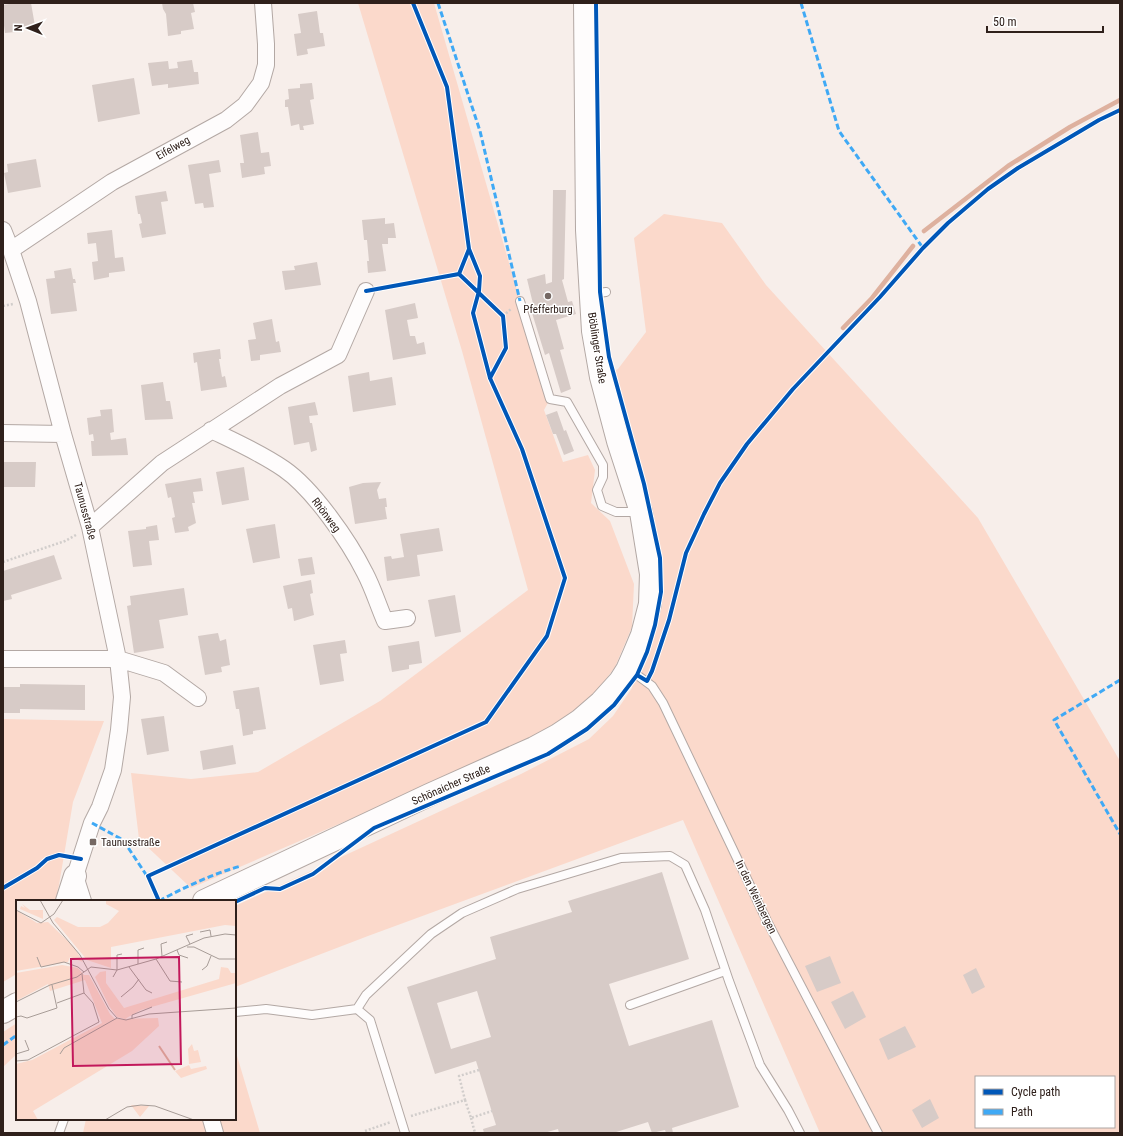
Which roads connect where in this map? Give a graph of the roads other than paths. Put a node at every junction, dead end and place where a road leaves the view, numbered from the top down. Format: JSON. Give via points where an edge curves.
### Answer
{"nodes":[{"id":1,"x":263,"y":3,"type":"edge"},
{"id":2,"x":585,"y":3,"type":"edge"},
{"id":3,"x":3,"y":230,"type":"edge"},
{"id":4,"x":11,"y":250,"type":"junction"},
{"id":5,"x":366,"y":291,"type":"dead end"},
{"id":6,"x":520,"y":301,"type":"dead end"},
{"id":7,"x":211,"y":430,"type":"junction"},
{"id":8,"x":3,"y":433,"type":"edge"},
{"id":9,"x":63,"y":434,"type":"junction"},
{"id":10,"x":641,"y":512,"type":"junction"},
{"id":11,"x":90,"y":527,"type":"junction"},
{"id":12,"x":407,"y":618,"type":"dead end"},
{"id":13,"x":3,"y":659,"type":"edge"},
{"id":14,"x":118,"y":659,"type":"junction"},
{"id":15,"x":628,"y":675,"type":"junction"},
{"id":16,"x":198,"y":698,"type":"dead end"},
{"id":17,"x":76,"y":876,"type":"junction"},
{"id":18,"x":67,"y":900,"type":"edge"},
{"id":19,"x":83,"y":900,"type":"edge"},
{"id":20,"x":206,"y":900,"type":"edge"},
{"id":21,"x":725,"y":971,"type":"junction"},
{"id":22,"x":16,"y":1005,"type":"edge"},
{"id":23,"x":630,"y":1005,"type":"dead end"},
{"id":24,"x":357,"y":1009,"type":"junction"},
{"id":25,"x":3,"y":1012,"type":"edge"},
{"id":26,"x":236,"y":1012,"type":"edge"},
{"id":27,"x":64,"y":1120,"type":"edge"},
{"id":28,"x":211,"y":1120,"type":"edge"},
{"id":29,"x":59,"y":1133,"type":"edge"},
{"id":30,"x":215,"y":1133,"type":"edge"},
{"id":31,"x":405,"y":1133,"type":"edge"},
{"id":32,"x":800,"y":1133,"type":"edge"},
{"id":33,"x":878,"y":1133,"type":"edge"}],
"edges":[{"from":1,"to":4,"type":"street","name":"Eifelweg","via":[[266,65],[261,83],[245,105],[226,120],[112,182]]},
{"from":2,"to":10,"type":"main road","name":"Böblinger Straße","via":[[587,230],[598,293],[593,331],[601,377]]},
{"from":3,"to":4,"type":"street","name":"Taunusstraße"},
{"from":4,"to":9,"type":"street","name":"Taunusstraße","via":[[28,301]]},
{"from":5,"to":7,"type":"street","via":[[338,355],[280,386]]},
{"from":6,"to":10,"type":"lane","via":[[550,399],[567,402],[603,465],[603,477],[597,490],[602,506],[616,512]]},
{"from":7,"to":11,"type":"street","via":[[162,463]]},
{"from":7,"to":12,"type":"street","name":"Rhönweg","via":[[258,453],[285,470],[308,490],[338,529],[366,574],[385,621]]},
{"from":8,"to":9,"type":"street"},
{"from":9,"to":11,"type":"street","name":"Taunusstraße"},
{"from":10,"to":15,"type":"main road","name":"Böblinger Straße","via":[[651,574],[650,604]]},
{"from":11,"to":14,"type":"street","name":"Taunusstraße"},
{"from":13,"to":14,"type":"street"},
{"from":14,"to":16,"type":"street","via":[[164,673]]},
{"from":14,"to":17,"type":"street","name":"Taunusstraße","via":[[122,697],[113,770]]},
{"from":15,"to":20,"type":"main road","name":"Schönaicher Straße","via":[[580,721],[534,748]]},
{"from":15,"to":33,"type":"lane","name":"In den Weinbergen","via":[[652,686],[663,703],[767,921]]},
{"from":17,"to":18,"type":"main road"},
{"from":17,"to":19,"type":"street"},
{"from":21,"to":23,"type":"lane"},
{"from":21,"to":24,"type":"lane","via":[[685,865],[670,856],[621,858],[517,888],[462,913],[431,934],[366,995]]},
{"from":21,"to":32,"type":"lane","via":[[760,1065]]},
{"from":22,"to":25,"type":"main road"},
{"from":24,"to":26,"type":"lane","via":[[312,1015],[266,1009]]},
{"from":24,"to":31,"type":"lane","via":[[370,1020]]},
{"from":27,"to":29,"type":"lane"},
{"from":28,"to":30,"type":"street"}]}
